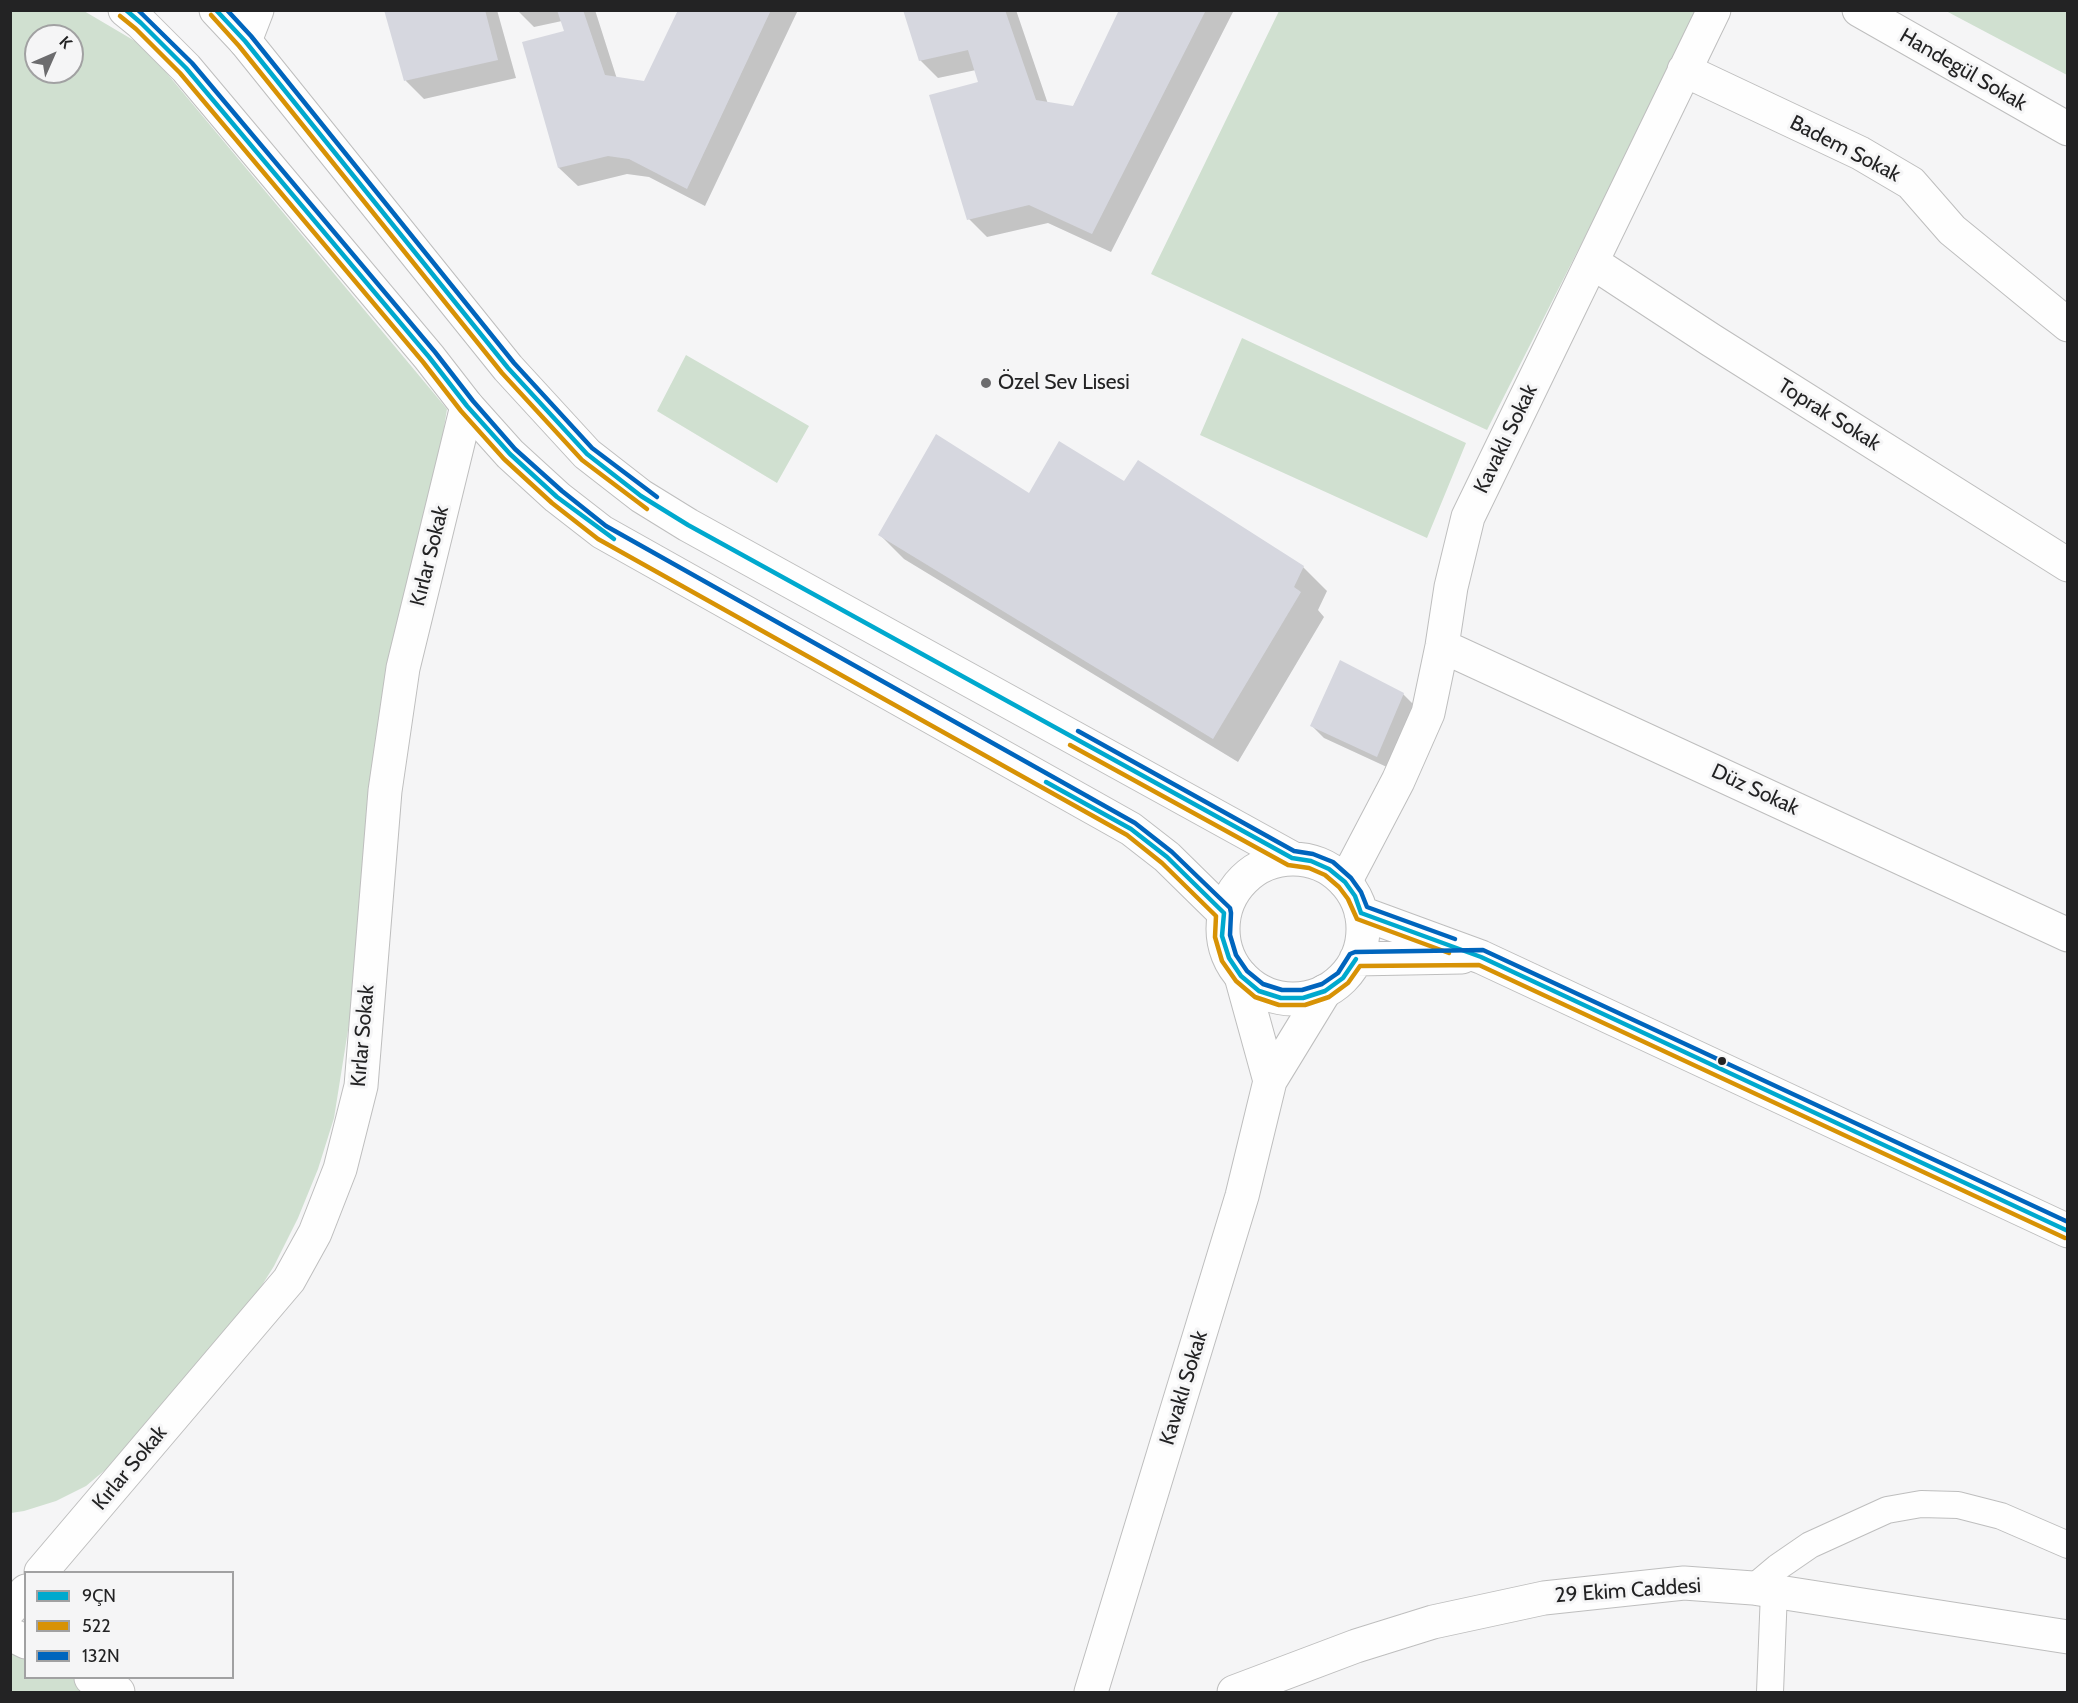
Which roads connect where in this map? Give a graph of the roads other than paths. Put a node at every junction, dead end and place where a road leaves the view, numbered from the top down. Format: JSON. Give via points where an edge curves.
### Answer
{"nodes":[{"id":1,"x":125,"y":10,"type":"edge"},
{"id":2,"x":216,"y":10,"type":"edge"},
{"id":3,"x":257,"y":10,"type":"edge"},
{"id":4,"x":1714,"y":10,"type":"edge"},
{"id":5,"x":1859,"y":10,"type":"edge"},
{"id":6,"x":245,"y":41,"type":"junction"},
{"id":7,"x":1684,"y":70,"type":"junction"},
{"id":8,"x":2067,"y":129,"type":"edge"},
{"id":9,"x":1592,"y":262,"type":"junction"},
{"id":10,"x":2067,"y":325,"type":"edge"},
{"id":11,"x":467,"y":406,"type":"junction"},
{"id":12,"x":2067,"y":565,"type":"edge"},
{"id":13,"x":1442,"y":646,"type":"junction"},
{"id":14,"x":1292,"y":858,"type":"junction"},
{"id":15,"x":1345,"y":882,"type":"junction"},
{"id":16,"x":1224,"y":913,"type":"junction"},
{"id":17,"x":1361,"y":913,"type":"junction"},
{"id":18,"x":2067,"y":934,"type":"edge"},
{"id":19,"x":1481,"y":957,"type":"junction"},
{"id":20,"x":1356,"y":959,"type":"junction"},
{"id":21,"x":1241,"y":976,"type":"junction"},
{"id":22,"x":1325,"y":991,"type":"junction"},
{"id":23,"x":1269,"y":1082,"type":"junction"},
{"id":24,"x":2067,"y":1231,"type":"edge"},
{"id":25,"x":2067,"y":1545,"type":"edge"},
{"id":26,"x":42,"y":1571,"type":"edge"},
{"id":27,"x":1763,"y":1590,"type":"junction"},
{"id":28,"x":24,"y":1593,"type":"edge"},
{"id":29,"x":10,"y":1609,"type":"edge"},
{"id":30,"x":10,"y":1634,"type":"edge"},
{"id":31,"x":2067,"y":1637,"type":"edge"},
{"id":32,"x":24,"y":1641,"type":"edge"},
{"id":33,"x":95,"y":1679,"type":"edge"},
{"id":34,"x":118,"y":1692,"type":"edge"},
{"id":35,"x":1091,"y":1692,"type":"edge"},
{"id":36,"x":1234,"y":1692,"type":"edge"},
{"id":37,"x":1770,"y":1692,"type":"edge"}],
"edges":[{"from":1,"to":11,"type":"street","via":[[186,68]]},
{"from":2,"to":6,"type":"street"},
{"from":3,"to":6,"type":"street"},
{"from":4,"to":7,"type":"street","name":"Kavaklı Sokak"},
{"from":5,"to":8,"type":"street","name":"Handegül Sokak"},
{"from":6,"to":14,"type":"street","via":[[508,368],[587,454],[688,525]]},
{"from":7,"to":9,"type":"street","name":"Kavaklı Sokak"},
{"from":7,"to":10,"type":"street","name":"Badem Sokak","via":[[1860,153],[1911,183],[1952,230]]},
{"from":9,"to":12,"type":"street","name":"Toprak Sokak"},
{"from":9,"to":13,"type":"street","name":"Kavaklı Sokak","via":[[1468,517],[1450,587]]},
{"from":11,"to":16,"type":"street","via":[[533,476],[602,532],[1131,830],[1167,857]]},
{"from":11,"to":26,"type":"street","name":"Kırlar Sokak","via":[[403,668],[385,791],[361,1086],[340,1169],[315,1233],[289,1280]]},
{"from":13,"to":15,"type":"street","name":"Kavaklı Sokak","via":[[1428,713],[1398,782]]},
{"from":13,"to":18,"type":"street","name":"Düz Sokak"},
{"from":14,"to":15,"type":"street","via":[[1329,869]]},
{"from":14,"to":16,"type":"street","via":[[1269,862],[1248,874],[1233,891]]},
{"from":15,"to":17,"type":"street"},
{"from":16,"to":21,"type":"street","via":[[1222,936],[1228,958]]},
{"from":17,"to":19,"type":"street"},
{"from":17,"to":20,"type":"street","via":[[1362,936]]},
{"from":19,"to":20,"type":"street"},
{"from":19,"to":24,"type":"street"},
{"from":20,"to":22,"type":"street","via":[[1343,978]]},
{"from":21,"to":22,"type":"street","via":[[1259,991],[1281,998],[1303,998]]},
{"from":21,"to":23,"type":"street"},
{"from":22,"to":23,"type":"street"},
{"from":23,"to":35,"type":"street","name":"Kavaklı Sokak","via":[[1242,1196]]},
{"from":25,"to":27,"type":"lane","via":[[2001,1516],[1958,1505],[1921,1504],[1887,1510],[1810,1545],[1778,1567]]},
{"from":27,"to":31,"type":"street","name":"29 Ekim Caddesi"},
{"from":27,"to":36,"type":"street","name":"29 Ekim Caddesi","via":[[1684,1583],[1544,1598],[1432,1622]]},
{"from":27,"to":37,"type":"lane"},
{"from":28,"to":29,"type":"street"},
{"from":30,"to":32,"type":"street"},
{"from":33,"to":34,"type":"street"}]}
